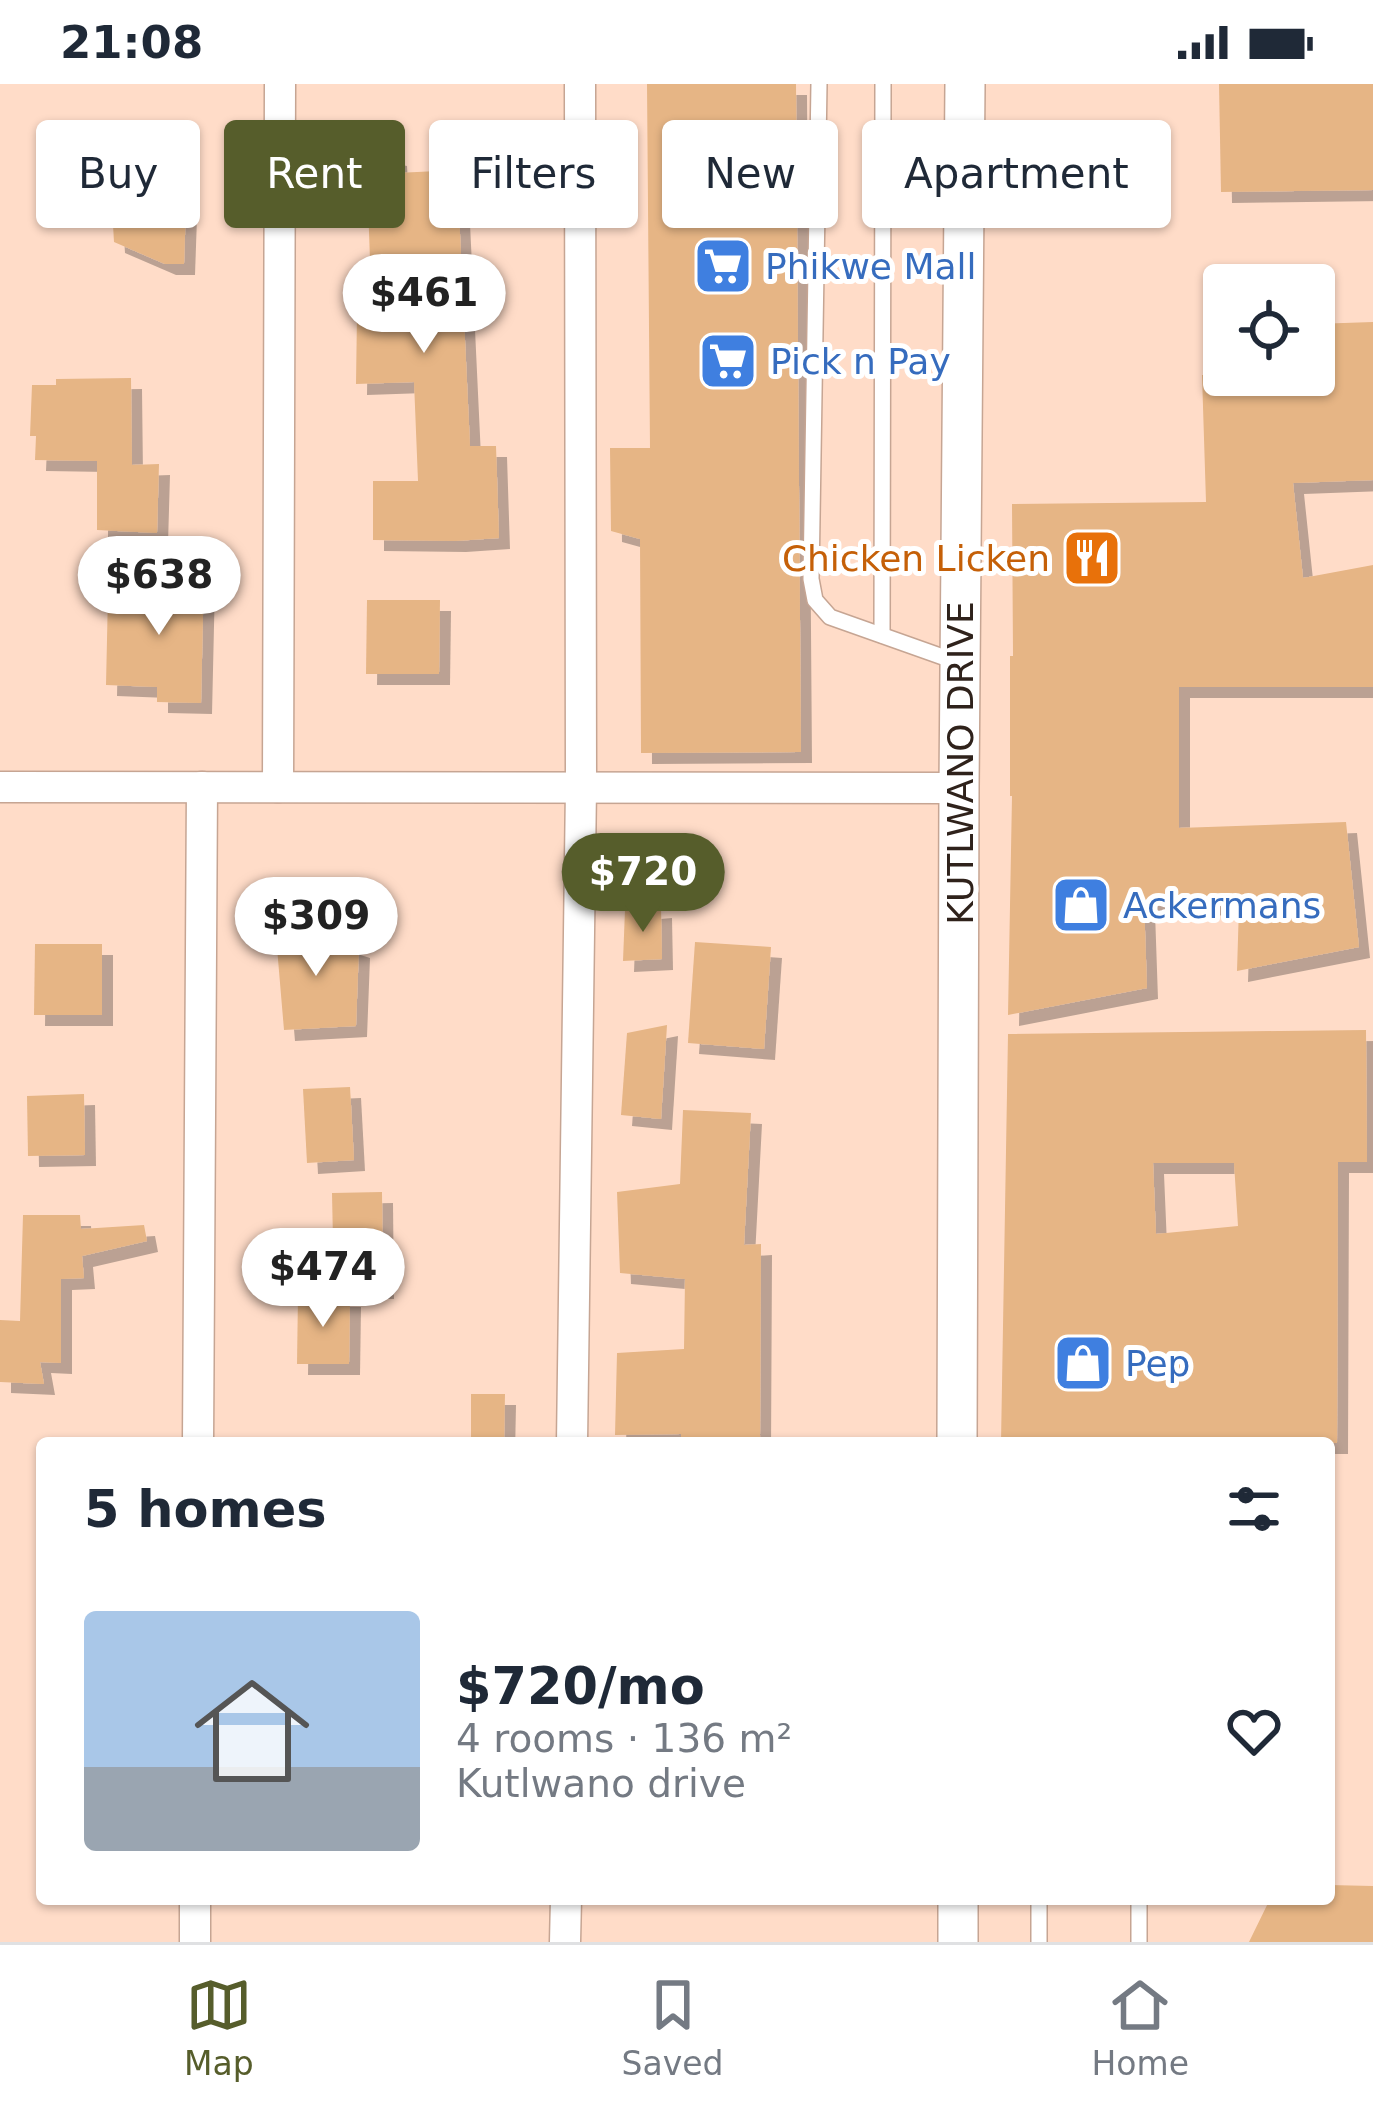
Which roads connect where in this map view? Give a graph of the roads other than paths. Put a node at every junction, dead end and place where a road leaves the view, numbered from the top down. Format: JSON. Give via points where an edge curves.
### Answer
{"nodes":[{"id":1,"x":280,"y":84,"type":"edge"},
{"id":2,"x":580,"y":84,"type":"edge"},
{"id":3,"x":819,"y":84,"type":"edge"},
{"id":4,"x":884,"y":84,"type":"edge"},
{"id":5,"x":965,"y":84,"type":"edge"},
{"id":6,"x":882,"y":635,"type":"junction"},
{"id":7,"x":960,"y":663,"type":"junction"},
{"id":8,"x":0,"y":787,"type":"edge"},
{"id":9,"x":202,"y":787,"type":"junction"},
{"id":10,"x":278,"y":787,"type":"junction"},
{"id":11,"x":580,"y":787,"type":"junction"},
{"id":12,"x":959,"y":788,"type":"junction"},
{"id":13,"x":198,"y":1437,"type":"edge"},
{"id":14,"x":572,"y":1437,"type":"edge"},
{"id":15,"x":957,"y":1437,"type":"edge"},
{"id":16,"x":195,"y":1905,"type":"edge"},
{"id":17,"x":566,"y":1905,"type":"edge"},
{"id":18,"x":958,"y":1905,"type":"edge"},
{"id":19,"x":1039,"y":1905,"type":"edge"},
{"id":20,"x":1139,"y":1905,"type":"edge"},
{"id":21,"x":194,"y":1942,"type":"edge"},
{"id":22,"x":565,"y":1942,"type":"edge"},
{"id":23,"x":958,"y":1942,"type":"edge"},
{"id":24,"x":1039,"y":1942,"type":"edge"},
{"id":25,"x":1139,"y":1942,"type":"edge"}],
"edges":[{"from":1,"to":10,"type":"street"},
{"from":2,"to":11,"type":"street"},
{"from":3,"to":6,"type":"lane","via":[[811,579],[830,617]]},
{"from":4,"to":6,"type":"lane"},
{"from":5,"to":7,"type":"street","name":"KUTLWANO DRIVE"},
{"from":6,"to":7,"type":"lane"},
{"from":7,"to":12,"type":"street","name":"KUTLWANO DRIVE"},
{"from":8,"to":9,"type":"street"},
{"from":9,"to":10,"type":"street"},
{"from":9,"to":13,"type":"street"},
{"from":10,"to":11,"type":"street"},
{"from":11,"to":12,"type":"street"},
{"from":11,"to":14,"type":"street"},
{"from":12,"to":15,"type":"street","name":"KUTLWANO DRIVE"},
{"from":16,"to":21,"type":"street"},
{"from":17,"to":22,"type":"street"},
{"from":18,"to":23,"type":"street"},
{"from":19,"to":24,"type":"lane"},
{"from":20,"to":25,"type":"lane"}]}
